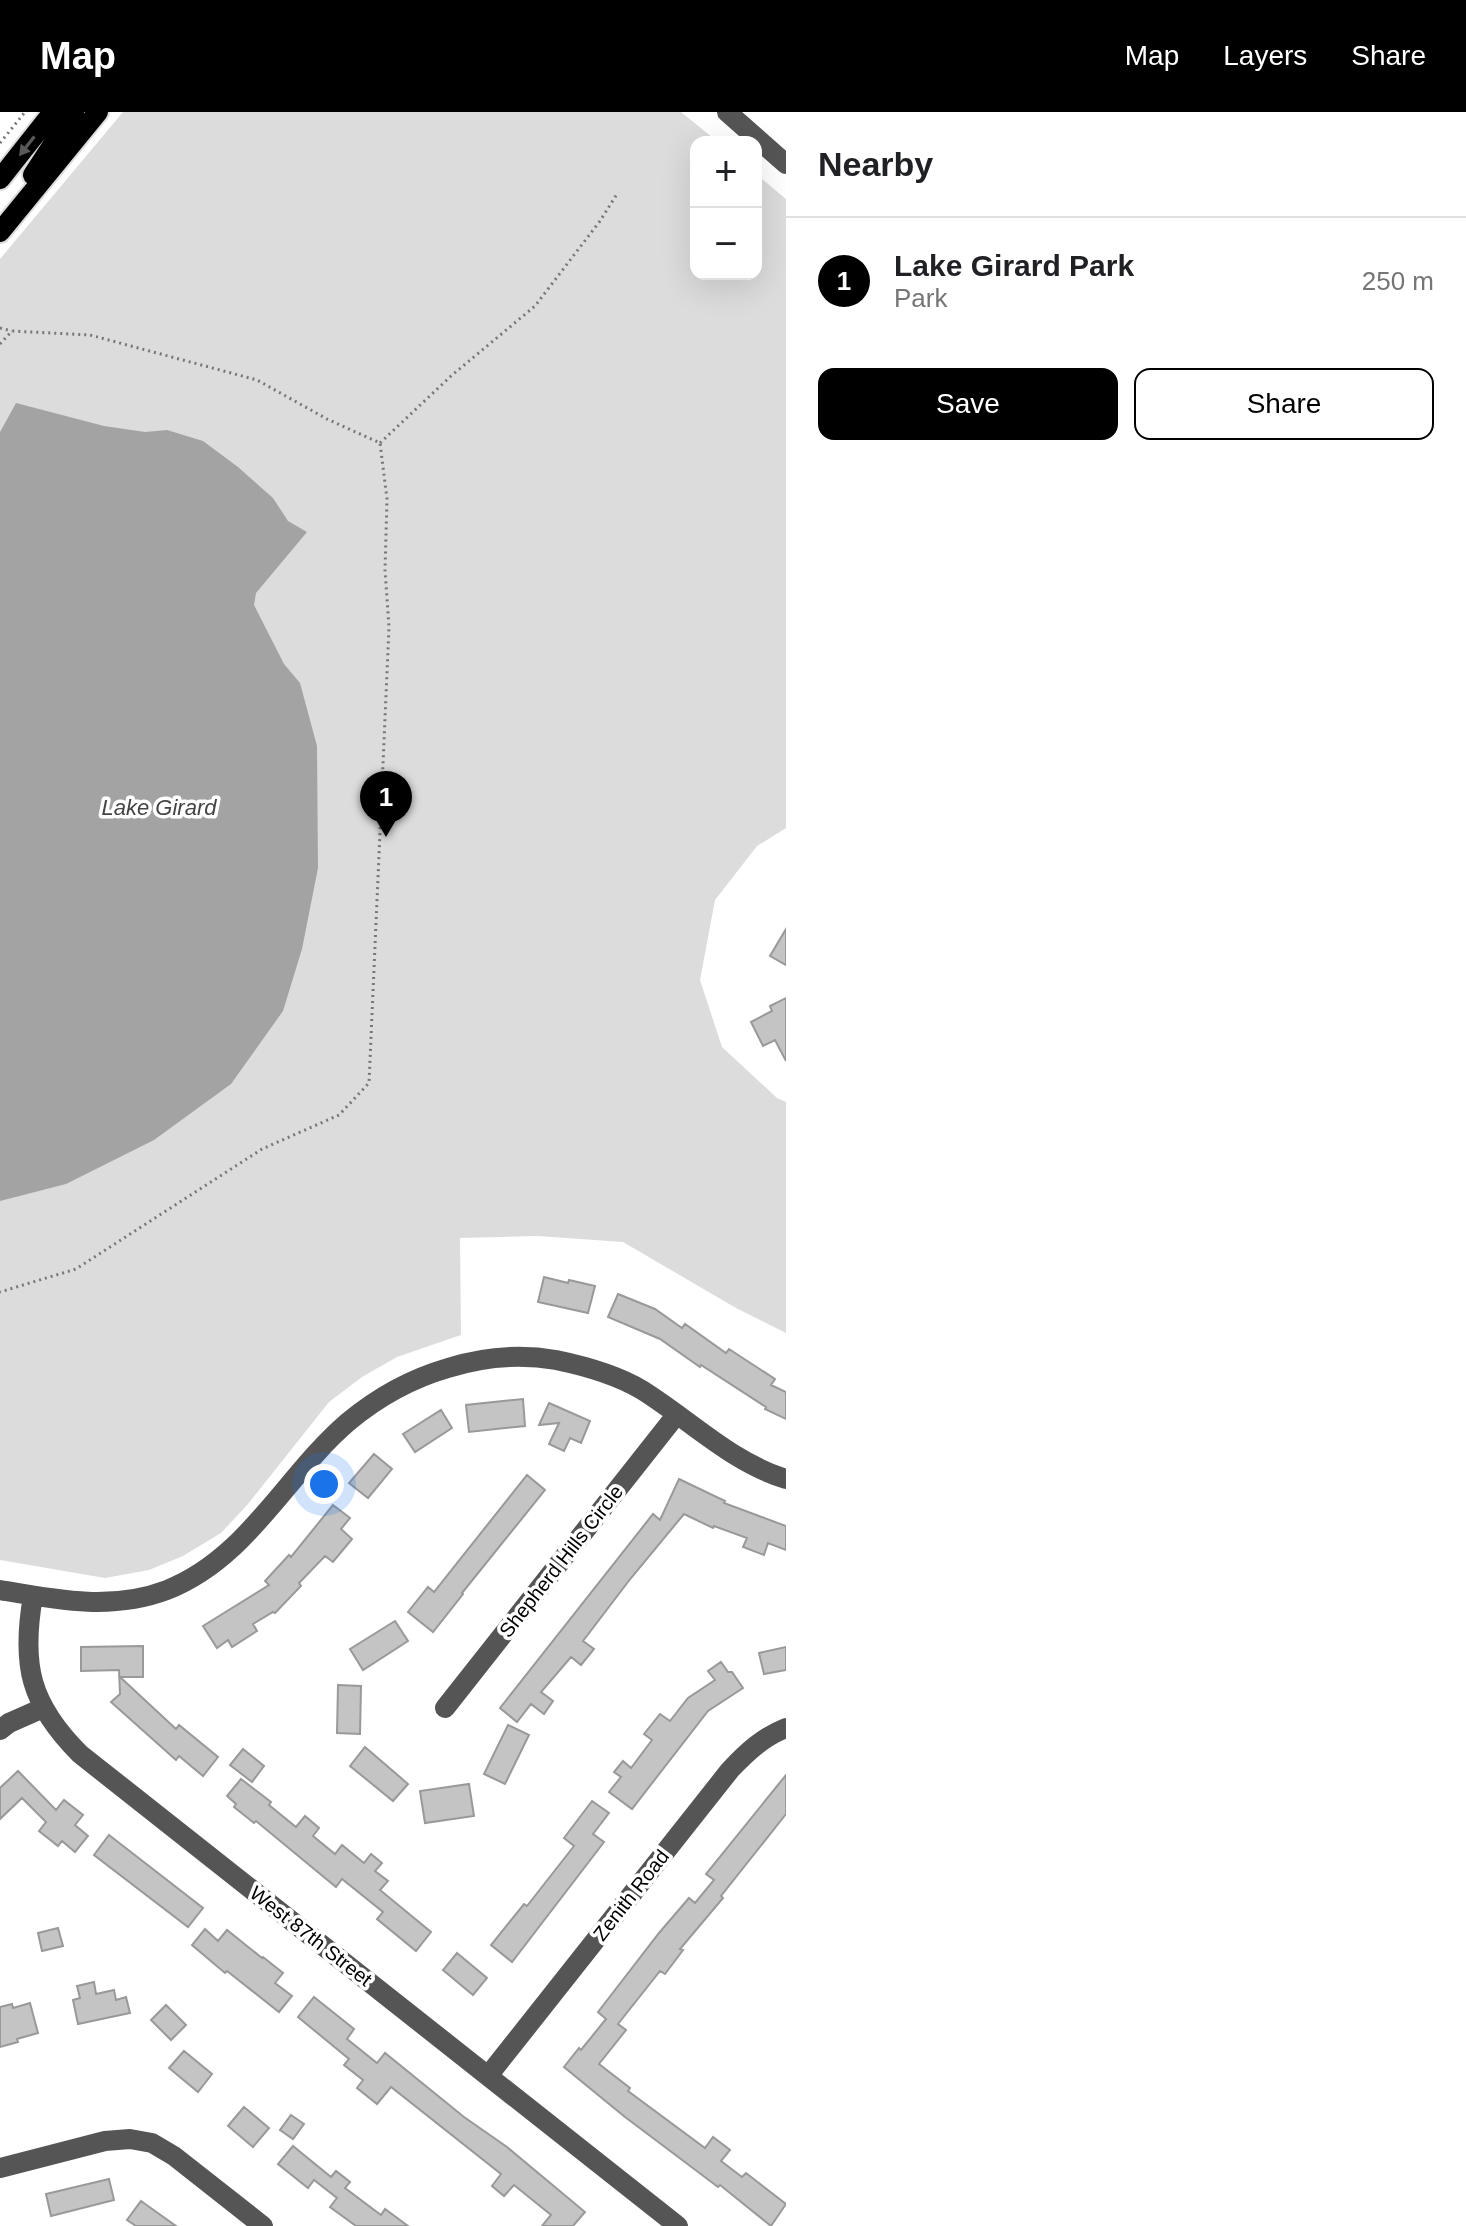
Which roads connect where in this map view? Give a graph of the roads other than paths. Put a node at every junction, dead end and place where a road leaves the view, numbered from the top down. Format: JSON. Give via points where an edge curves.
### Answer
{"nodes":[{"id":1,"x":53,"y":112,"type":"edge"},
{"id":2,"x":74,"y":112,"type":"edge"},
{"id":3,"x":98,"y":112,"type":"edge"},
{"id":4,"x":727,"y":112,"type":"edge"},
{"id":5,"x":786,"y":164,"type":"edge"},
{"id":6,"x":0,"y":179,"type":"edge"},
{"id":7,"x":28,"y":198,"type":"junction"},
{"id":8,"x":0,"y":232,"type":"edge"},
{"id":9,"x":677,"y":1414,"type":"junction"},
{"id":10,"x":786,"y":1479,"type":"edge"},
{"id":11,"x":0,"y":1590,"type":"edge"},
{"id":12,"x":33,"y":1596,"type":"junction"},
{"id":13,"x":43,"y":1708,"type":"junction"},
{"id":14,"x":445,"y":1708,"type":"dead end"},
{"id":15,"x":786,"y":1728,"type":"edge"},
{"id":16,"x":0,"y":1730,"type":"edge"},
{"id":17,"x":488,"y":2076,"type":"junction"},
{"id":18,"x":0,"y":2168,"type":"edge"},
{"id":19,"x":263,"y":2226,"type":"edge"},
{"id":20,"x":678,"y":2226,"type":"edge"}],
"edges":[{"from":1,"to":6,"type":"main road","one_way":true},
{"from":2,"to":7,"type":"main road","via":[[34,172]]},
{"from":3,"to":7,"type":"main road"},
{"from":4,"to":5,"type":"street"},
{"from":7,"to":8,"type":"main road"},
{"from":9,"to":10,"type":"street","via":[[745,1461]]},
{"from":9,"to":12,"type":"street","via":[[639,1388],[554,1360],[509,1357],[465,1363],[381,1396],[346,1424],[230,1552],[201,1574],[131,1600],[95,1603]]},
{"from":9,"to":14,"type":"street","name":"Shepherd Hills Circle"},
{"from":11,"to":12,"type":"street"},
{"from":12,"to":13,"type":"street","name":"West 87th Street","via":[[27,1654]]},
{"from":13,"to":16,"type":"street"},
{"from":13,"to":17,"type":"street","name":"West 87th Street","via":[[80,1754]]},
{"from":15,"to":17,"type":"street","name":"Zenith Road","via":[[750,1748],[730,1770]]},
{"from":17,"to":20,"type":"street","name":"West 87th Street"},
{"from":18,"to":19,"type":"street","via":[[105,2141],[152,2143]]}]}
